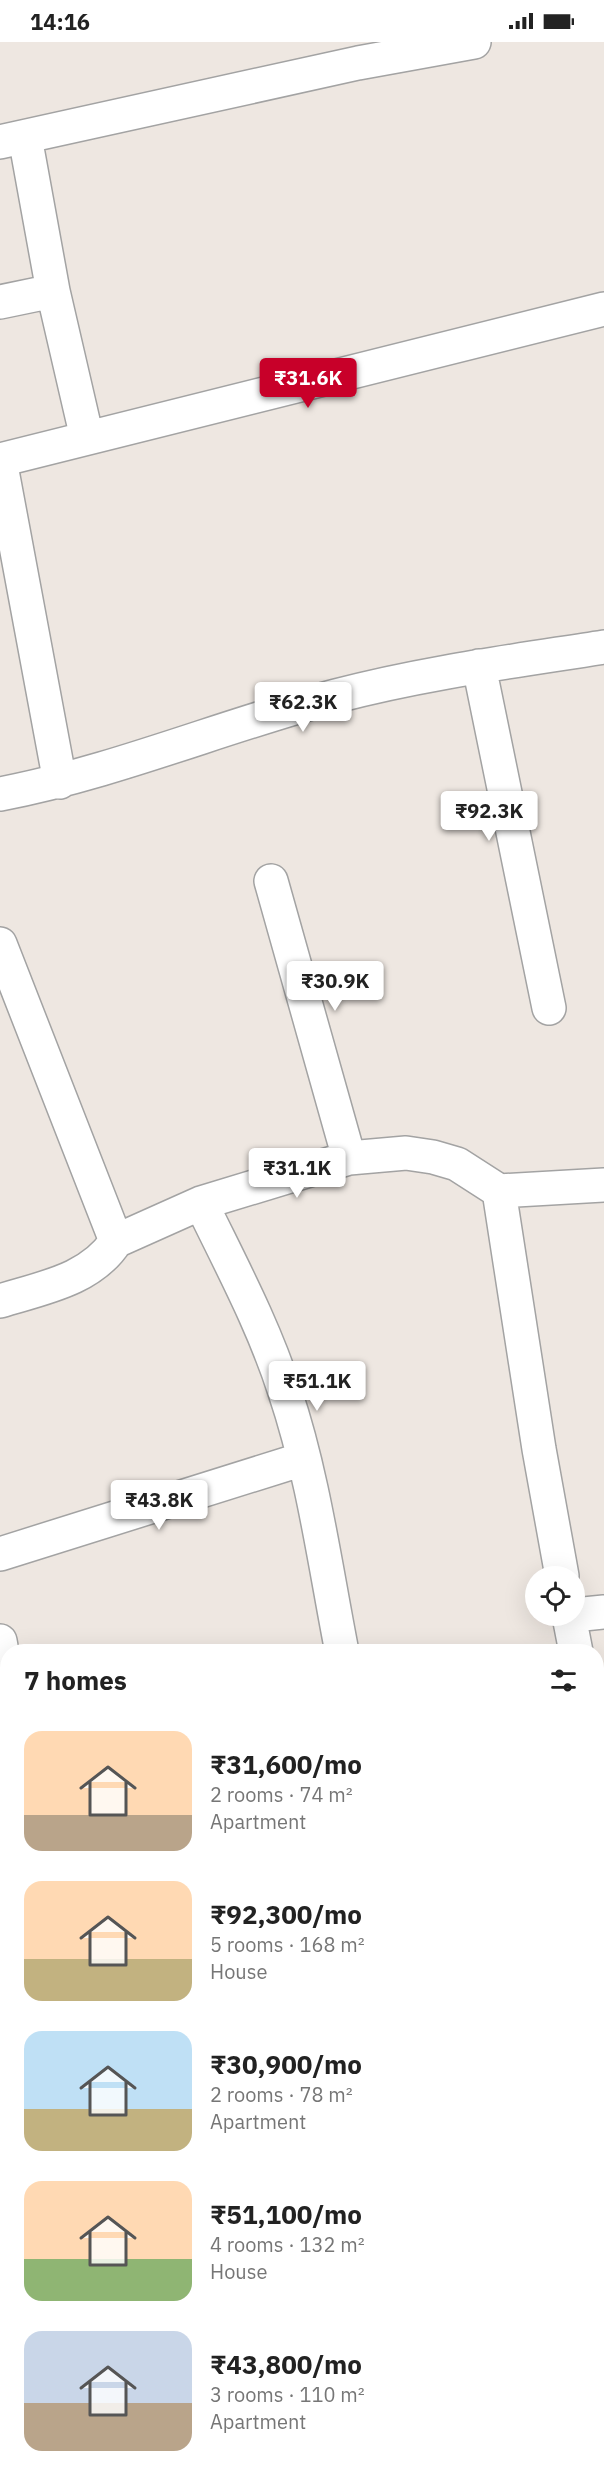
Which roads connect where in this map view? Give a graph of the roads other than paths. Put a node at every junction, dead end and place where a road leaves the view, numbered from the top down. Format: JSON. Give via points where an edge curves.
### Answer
{"nodes":[{"id":1,"x":474,"y":42,"type":"edge"},
{"id":2,"x":12,"y":140,"type":"edge"},
{"id":3,"x":53,"y":291,"type":"junction"},
{"id":4,"x":0,"y":302,"type":"edge"},
{"id":5,"x":604,"y":309,"type":"edge"},
{"id":6,"x":87,"y":438,"type":"junction"},
{"id":7,"x":0,"y":460,"type":"edge"},
{"id":8,"x":604,"y":647,"type":"edge"},
{"id":9,"x":479,"y":666,"type":"junction"},
{"id":10,"x":60,"y":782,"type":"junction"},
{"id":11,"x":0,"y":794,"type":"edge"},
{"id":12,"x":271,"y":880,"type":"dead end"},
{"id":13,"x":0,"y":944,"type":"edge"},
{"id":14,"x":9,"y":997,"type":"edge"},
{"id":15,"x":549,"y":1008,"type":"dead end"},
{"id":16,"x":349,"y":1158,"type":"junction"},
{"id":17,"x":604,"y":1185,"type":"edge"},
{"id":18,"x":499,"y":1191,"type":"junction"},
{"id":19,"x":201,"y":1203,"type":"junction"},
{"id":20,"x":116,"y":1241,"type":"junction"},
{"id":21,"x":0,"y":1301,"type":"edge"},
{"id":22,"x":303,"y":1460,"type":"junction"},
{"id":23,"x":0,"y":1554,"type":"edge"},
{"id":24,"x":560,"y":1566,"type":"edge"},
{"id":25,"x":604,"y":1612,"type":"edge"},
{"id":26,"x":585,"y":1614,"type":"edge"},
{"id":27,"x":571,"y":1626,"type":"edge"},
{"id":28,"x":340,"y":1644,"type":"edge"},
{"id":29,"x":574,"y":1644,"type":"edge"}],
"edges":[{"from":1,"to":2,"type":"street","via":[[358,63]]},
{"from":2,"to":3,"type":"street"},
{"from":3,"to":4,"type":"street"},
{"from":3,"to":6,"type":"street"},
{"from":5,"to":6,"type":"street"},
{"from":6,"to":7,"type":"street"},
{"from":7,"to":10,"type":"street"},
{"from":8,"to":9,"type":"street"},
{"from":9,"to":10,"type":"street","via":[[336,696]]},
{"from":9,"to":15,"type":"street"},
{"from":10,"to":11,"type":"street"},
{"from":12,"to":16,"type":"street"},
{"from":13,"to":14,"type":"street"},
{"from":14,"to":20,"type":"street"},
{"from":16,"to":18,"type":"street","via":[[406,1153],[433,1157],[479,1175]]},
{"from":16,"to":19,"type":"street"},
{"from":17,"to":18,"type":"street"},
{"from":18,"to":24,"type":"street","via":[[538,1449]]},
{"from":19,"to":20,"type":"street"},
{"from":19,"to":22,"type":"street","via":[[258,1322],[286,1392]]},
{"from":20,"to":21,"type":"street","via":[[108,1253],[84,1272]]},
{"from":22,"to":23,"type":"street"},
{"from":22,"to":28,"type":"street"},
{"from":25,"to":26,"type":"street"},
{"from":27,"to":29,"type":"street"}]}
